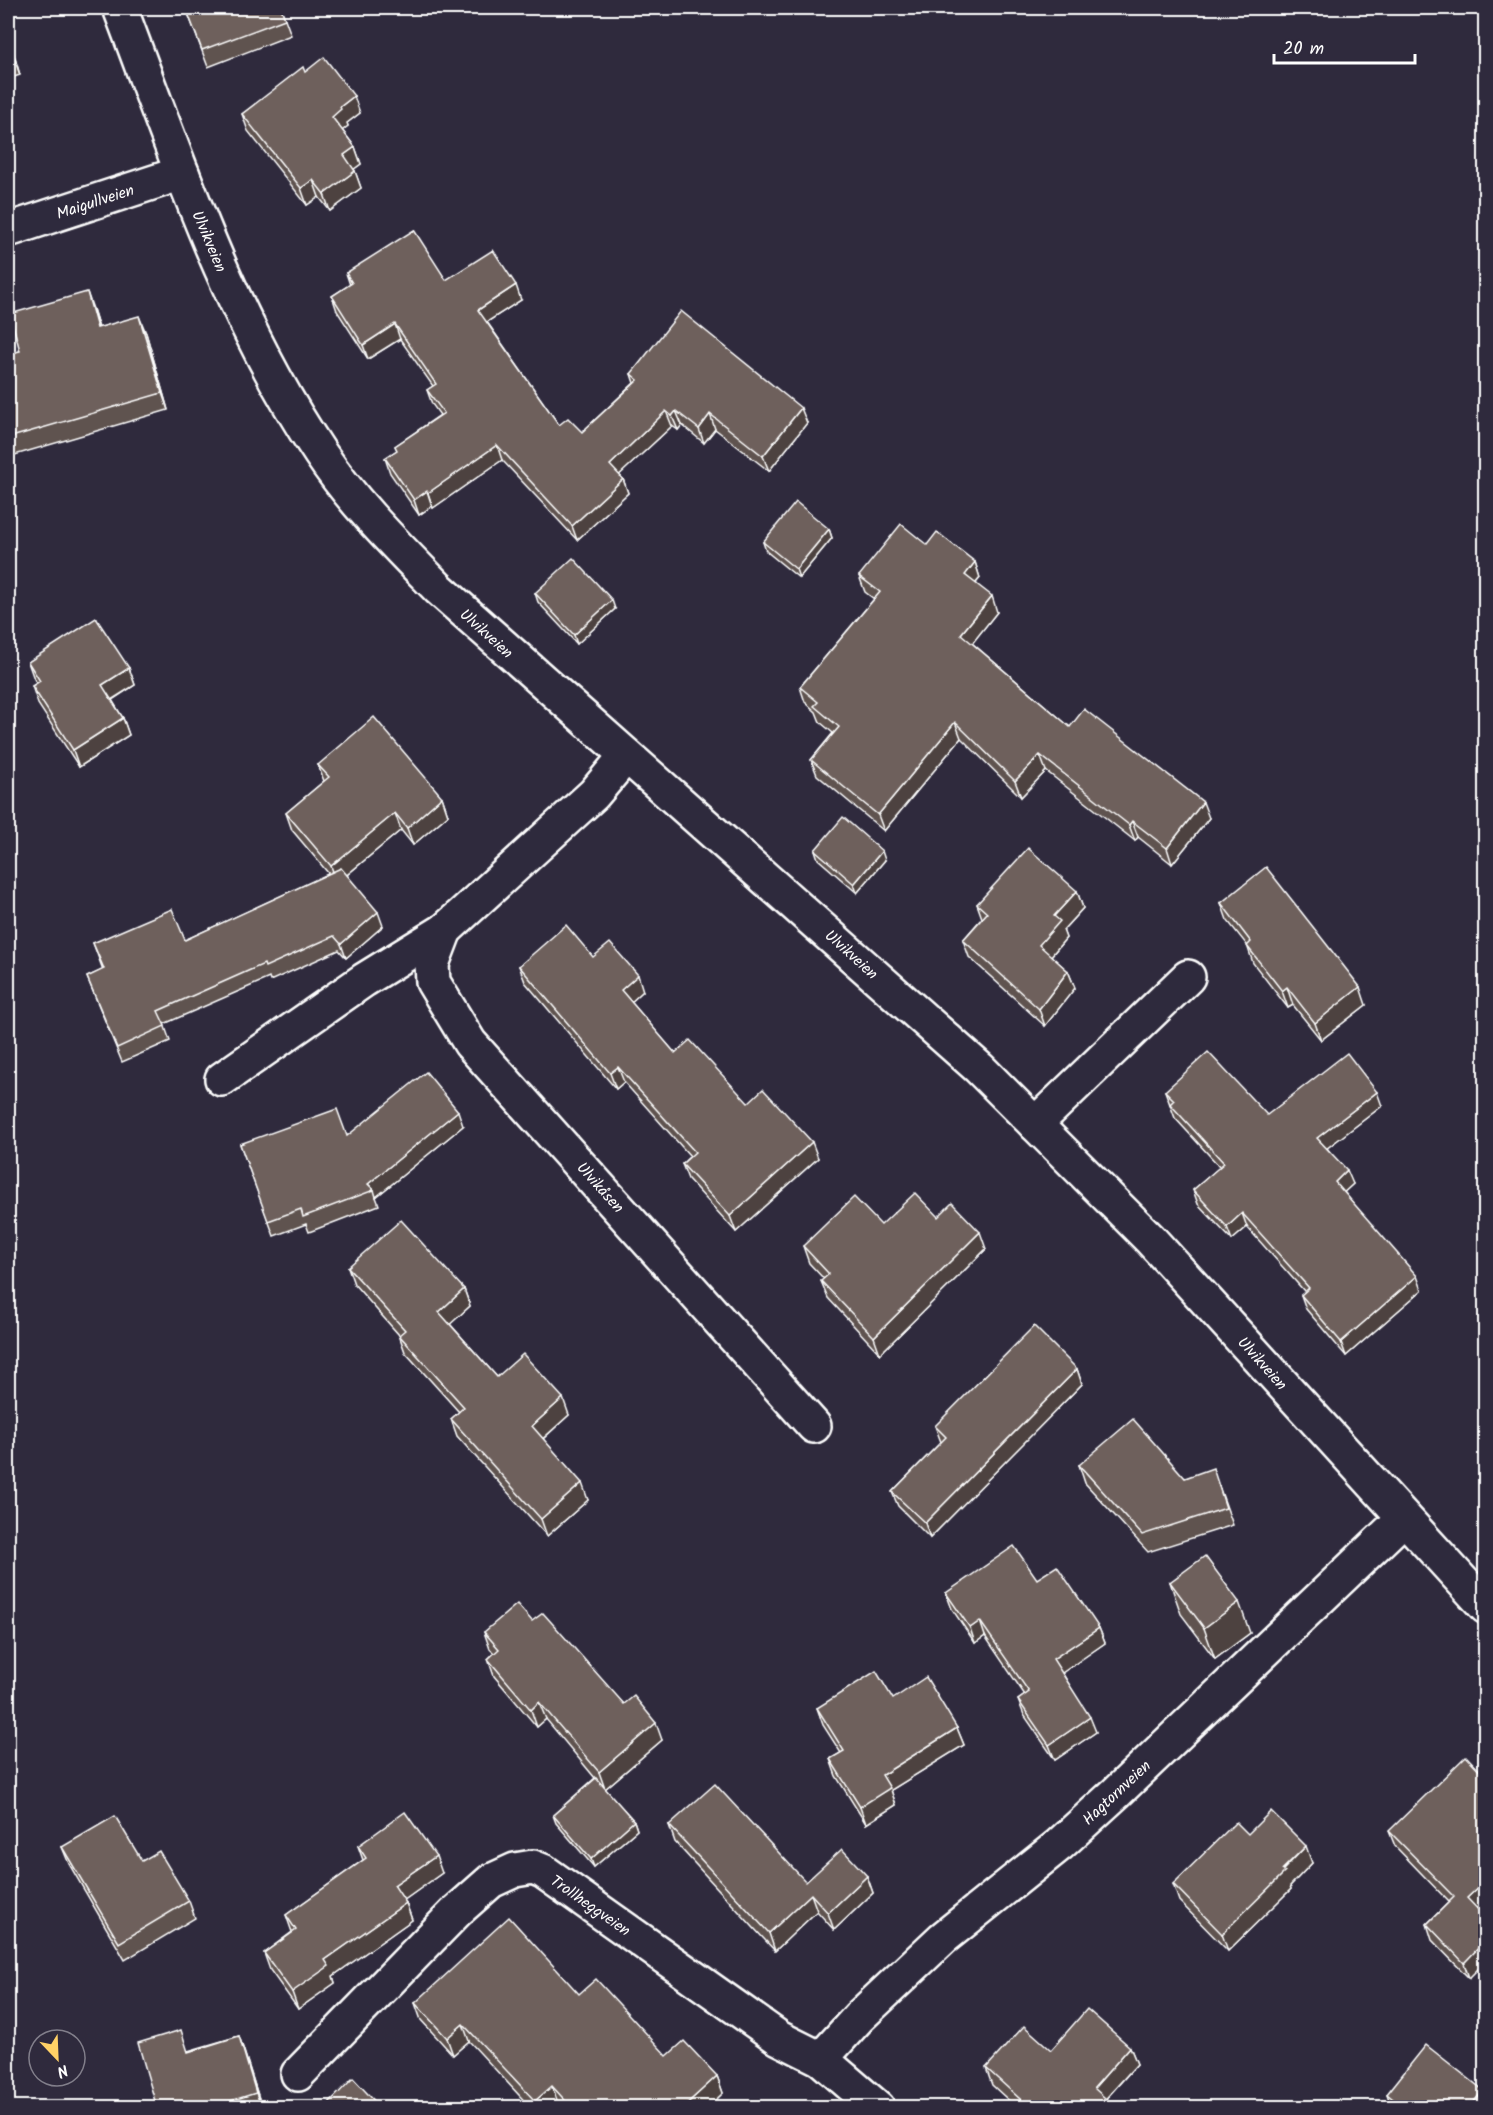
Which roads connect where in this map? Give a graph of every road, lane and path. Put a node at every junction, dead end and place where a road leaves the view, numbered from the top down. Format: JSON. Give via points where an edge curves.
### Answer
{"nodes":[{"id":1,"x":120,"y":8,"type":"edge"},
{"id":2,"x":182,"y":173,"type":"junction"},
{"id":3,"x":8,"y":230,"type":"edge"},
{"id":4,"x":625,"y":757,"type":"junction"},
{"id":5,"x":445,"y":930,"type":"junction"},
{"id":6,"x":1188,"y":977,"type":"dead end"},
{"id":7,"x":222,"y":1079,"type":"dead end"},
{"id":8,"x":1035,"y":1124,"type":"junction"},
{"id":9,"x":814,"y":1426,"type":"dead end"},
{"id":10,"x":1404,"y":1518,"type":"junction"},
{"id":11,"x":1485,"y":1607,"type":"edge"},
{"id":12,"x":821,"y":2059,"type":"junction"},
{"id":13,"x":298,"y":2074,"type":"dead end"},
{"id":14,"x":878,"y":2108,"type":"edge"}],
"edges":[{"from":1,"to":2,"type":"street","name":"Ulvikveien"},
{"from":2,"to":3,"type":"street","name":"Maigullveien"},
{"from":2,"to":4,"type":"street","name":"Ulvikveien","via":[[246,325],[283,395],[321,454],[368,515],[439,589]]},
{"from":4,"to":5,"type":"street","name":"Ulvikåsen","via":[[594,794]]},
{"from":4,"to":8,"type":"street","name":"Ulvikveien","via":[[824,928]]},
{"from":5,"to":7,"type":"street","name":"Ulvikåsen","via":[[364,980]]},
{"from":5,"to":9,"type":"street","name":"Ulvikåsen","via":[[432,964],[433,982],[470,1043]]},
{"from":6,"to":8,"type":"street"},
{"from":8,"to":10,"type":"street","name":"Ulvikveien","via":[[1150,1239]]},
{"from":10,"to":11,"type":"street","name":"Ulvikveien"},
{"from":10,"to":12,"type":"street","name":"Hagtornveien","via":[[1059,1845],[943,1938],[859,2017]]},
{"from":12,"to":13,"type":"street","name":"Trollheggveien","via":[[779,2038],[533,1867],[491,1881]]},
{"from":12,"to":14,"type":"street","name":"Trollheggveien"}]}
